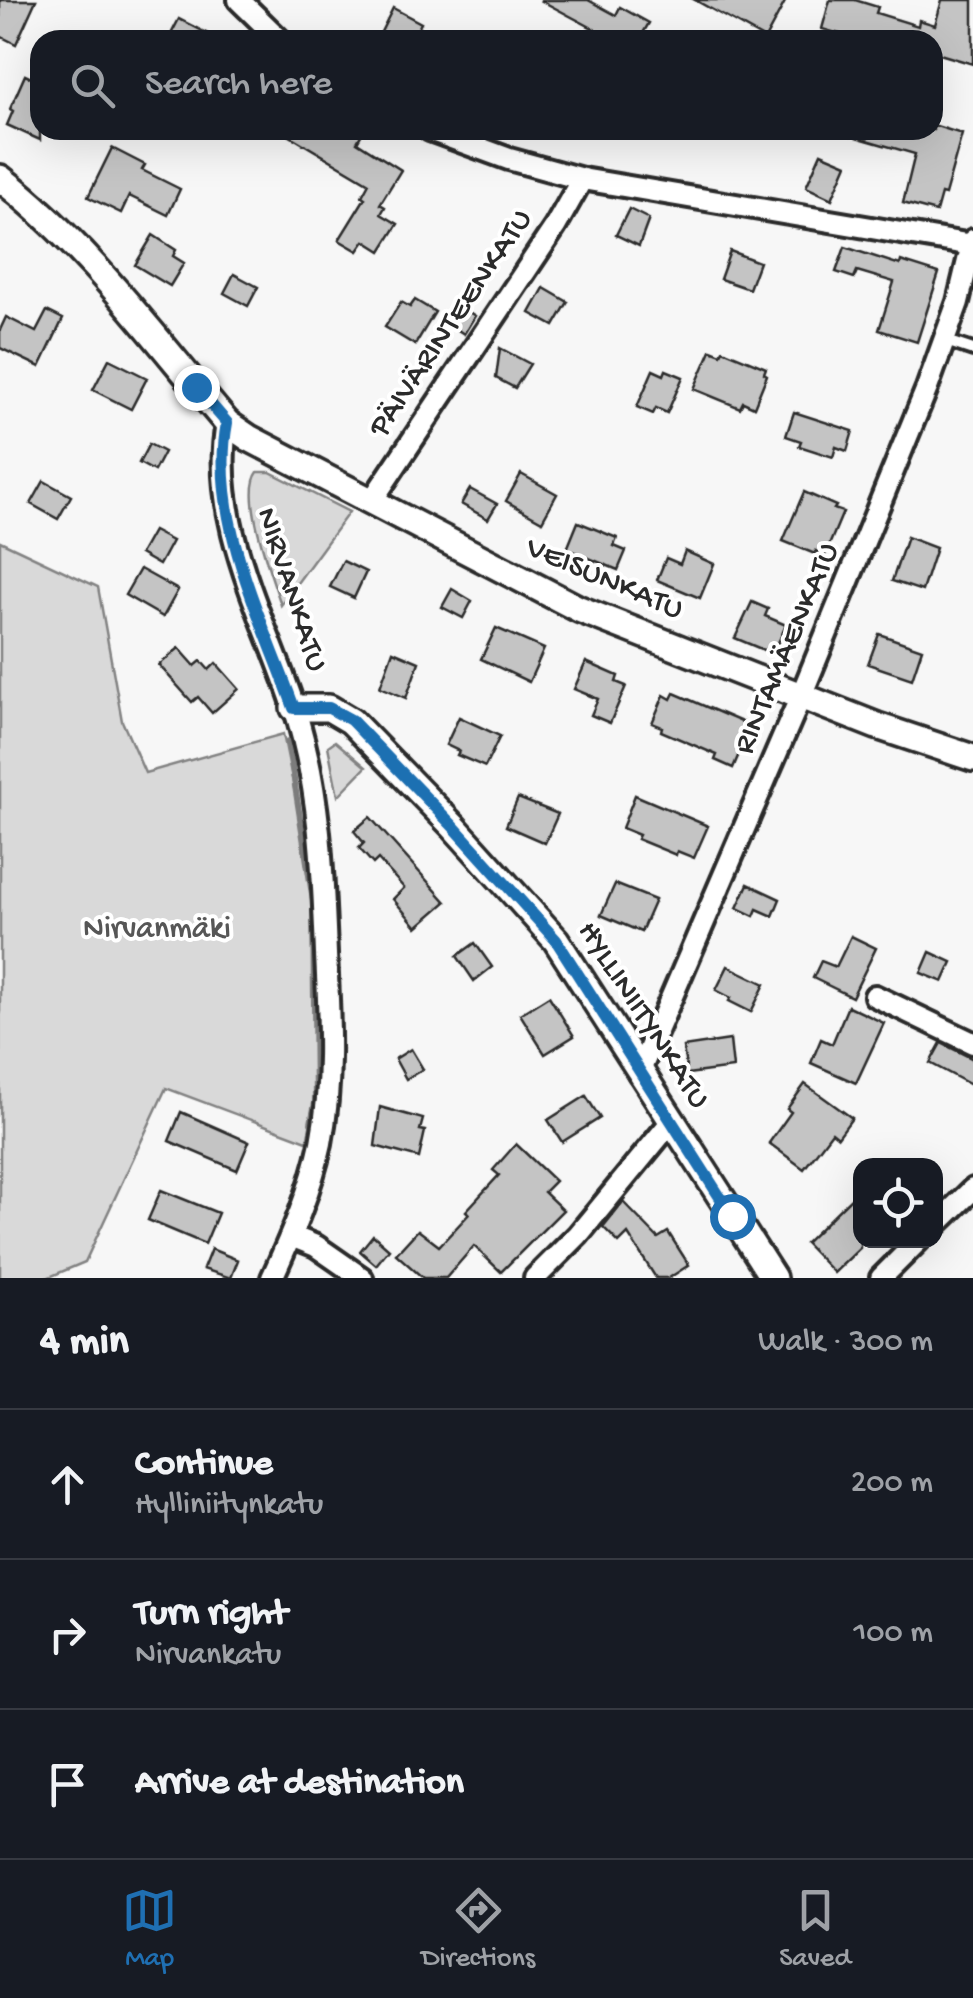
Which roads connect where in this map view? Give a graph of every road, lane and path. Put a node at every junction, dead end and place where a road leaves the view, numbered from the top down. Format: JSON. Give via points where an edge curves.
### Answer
{"nodes":[{"id":1,"x":239,"y":0,"type":"edge"},
{"id":2,"x":270,"y":30,"type":"edge"},
{"id":3,"x":457,"y":140,"type":"edge"},
{"id":4,"x":0,"y":178,"type":"edge"},
{"id":5,"x":582,"y":179,"type":"junction"},
{"id":6,"x":972,"y":243,"type":"edge"},
{"id":7,"x":946,"y":341,"type":"junction"},
{"id":8,"x":973,"y":350,"type":"edge"},
{"id":9,"x":227,"y":423,"type":"junction"},
{"id":10,"x":370,"y":502,"type":"junction"},
{"id":11,"x":801,"y":696,"type":"junction"},
{"id":12,"x":294,"y":708,"type":"junction"},
{"id":13,"x":973,"y":758,"type":"edge"},
{"id":14,"x":875,"y":996,"type":"dead end"},
{"id":15,"x":973,"y":1043,"type":"edge"},
{"id":16,"x":639,"y":1074,"type":"junction"},
{"id":17,"x":671,"y":1122,"type":"junction"},
{"id":18,"x":973,"y":1189,"type":"edge"},
{"id":19,"x":943,"y":1218,"type":"edge"},
{"id":20,"x":291,"y":1236,"type":"junction"},
{"id":21,"x":911,"y":1248,"type":"edge"},
{"id":22,"x":272,"y":1278,"type":"edge"},
{"id":23,"x":362,"y":1278,"type":"edge"},
{"id":24,"x":535,"y":1278,"type":"edge"},
{"id":25,"x":773,"y":1278,"type":"edge"},
{"id":26,"x":881,"y":1278,"type":"edge"}],
"edges":[{"from":1,"to":2,"type":"street"},
{"from":3,"to":5,"type":"street"},
{"from":4,"to":9,"type":"street","via":[[76,246]]},
{"from":5,"to":6,"type":"street"},
{"from":5,"to":10,"type":"street","name":"PÄIVÄRINTEENKATU"},
{"from":6,"to":7,"type":"street","name":"RINTAMÄENKATU"},
{"from":7,"to":8,"type":"lane"},
{"from":7,"to":11,"type":"street","name":"RINTAMÄENKATU"},
{"from":9,"to":10,"type":"street","name":"VEISUNKATU"},
{"from":9,"to":12,"type":"street","name":"NIRVANKATU","via":[[224,465],[232,525]]},
{"from":10,"to":11,"type":"street","name":"VEISUNKATU","via":[[579,609]]},
{"from":11,"to":13,"type":"street","name":"VEISUNKATU"},
{"from":11,"to":16,"type":"street","name":"RINTAMÄENKATU"},
{"from":12,"to":16,"type":"street","name":"HYLLINIITYNKATU","via":[[329,708],[351,720],[417,787],[556,940]]},
{"from":12,"to":20,"type":"street","name":"NIRVANKATU","via":[[320,846],[329,1060],[320,1146]]},
{"from":14,"to":15,"type":"street"},
{"from":16,"to":17,"type":"street","name":"HYLLINIITYNKATU"},
{"from":17,"to":24,"type":"street"},
{"from":17,"to":25,"type":"street","name":"HYLLINIITYNKATU"},
{"from":18,"to":19,"type":"street"},
{"from":20,"to":22,"type":"street","name":"NIRVANKATU"},
{"from":20,"to":23,"type":"street"},
{"from":21,"to":26,"type":"street"}]}
